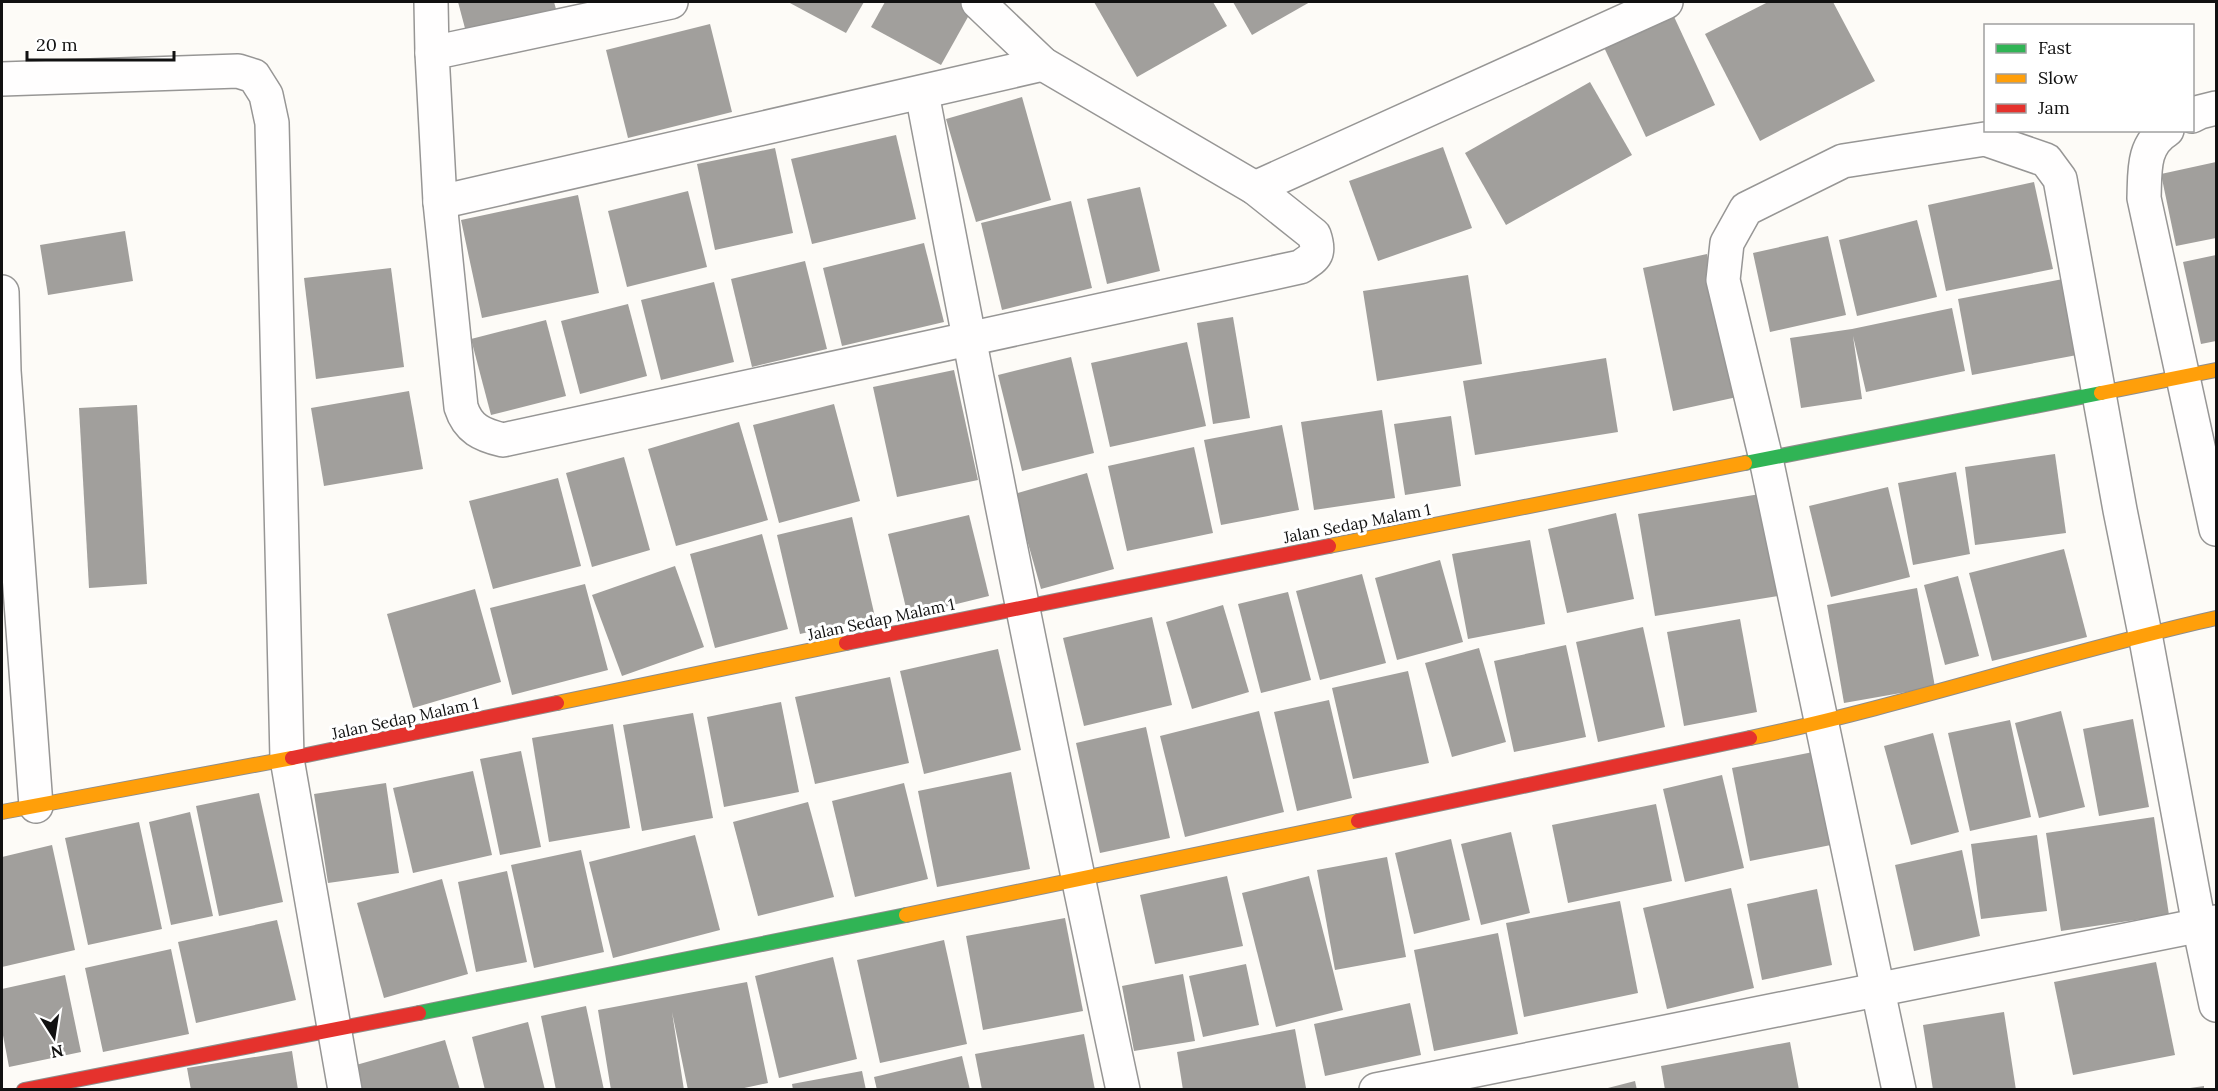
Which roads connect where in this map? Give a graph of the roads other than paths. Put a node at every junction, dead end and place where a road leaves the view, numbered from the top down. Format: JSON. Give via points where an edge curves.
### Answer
{"nodes":[{"id":1,"x":431,"y":2,"type":"edge"},
{"id":2,"x":671,"y":2,"type":"edge"},
{"id":3,"x":978,"y":2,"type":"edge"},
{"id":4,"x":1666,"y":2,"type":"edge"},
{"id":5,"x":432,"y":53,"type":"junction"},
{"id":6,"x":1043,"y":64,"type":"junction"},
{"id":7,"x":2,"y":79,"type":"edge"},
{"id":8,"x":922,"y":93,"type":"junction"},
{"id":9,"x":2217,"y":108,"type":"edge"},
{"id":10,"x":2194,"y":115,"type":"edge"},
{"id":11,"x":2164,"y":132,"type":"edge"},
{"id":12,"x":1255,"y":188,"type":"junction"},
{"id":13,"x":440,"y":202,"type":"junction"},
{"id":14,"x":2,"y":292,"type":"edge"},
{"id":15,"x":969,"y":339,"type":"junction"},
{"id":16,"x":2217,"y":370,"type":"edge"},
{"id":17,"x":3,"y":371,"type":"edge"},
{"id":18,"x":2183,"y":377,"type":"junction"},
{"id":19,"x":2100,"y":394,"type":"junction"},
{"id":20,"x":1766,"y":459,"type":"junction"},
{"id":21,"x":2217,"y":529,"type":"edge"},
{"id":22,"x":1024,"y":606,"type":"junction"},
{"id":23,"x":2217,"y":618,"type":"edge"},
{"id":24,"x":2145,"y":634,"type":"junction"},
{"id":25,"x":1821,"y":723,"type":"junction"},
{"id":26,"x":287,"y":759,"type":"junction"},
{"id":27,"x":36,"y":806,"type":"junction"},
{"id":28,"x":2,"y":812,"type":"edge"},
{"id":29,"x":1078,"y":880,"type":"junction"},
{"id":30,"x":2208,"y":924,"type":"edge"},
{"id":31,"x":1877,"y":991,"type":"junction"},
{"id":32,"x":2217,"y":1005,"type":"edge"},
{"id":33,"x":333,"y":1030,"type":"junction"},
{"id":34,"x":24,"y":1089,"type":"edge"},
{"id":35,"x":345,"y":1089,"type":"edge"},
{"id":36,"x":1123,"y":1089,"type":"edge"},
{"id":37,"x":1376,"y":1089,"type":"edge"},
{"id":38,"x":1899,"y":1089,"type":"edge"}],
"edges":[{"from":1,"to":5,"type":"street"},
{"from":2,"to":5,"type":"street"},
{"from":3,"to":6,"type":"street"},
{"from":4,"to":12,"type":"street"},
{"from":5,"to":13,"type":"street"},
{"from":6,"to":8,"type":"street"},
{"from":6,"to":12,"type":"street"},
{"from":7,"to":26,"type":"street","via":[[238,71],[254,76],[266,95],[272,123]]},
{"from":8,"to":13,"type":"street"},
{"from":8,"to":15,"type":"street"},
{"from":9,"to":10,"type":"street"},
{"from":11,"to":18,"type":"street","via":[[2146,157],[2144,198]]},
{"from":12,"to":15,"type":"street","via":[[1314,235],[1318,247],[1315,257],[1300,267]]},
{"from":13,"to":15,"type":"street","via":[[461,407],[472,428],[485,436],[503,440]]},
{"from":14,"to":17,"type":"street"},
{"from":15,"to":22,"type":"street"},
{"from":16,"to":18,"type":"street","name":"Jalan Sedap Malam 1"},
{"from":17,"to":27,"type":"street"},
{"from":18,"to":19,"type":"street","name":"Jalan Sedap Malam 1"},
{"from":18,"to":21,"type":"street"},
{"from":19,"to":20,"type":"street","name":"Jalan Sedap Malam 1"},
{"from":19,"to":20,"type":"street","via":[[2060,179],[2046,160],[1985,139],[1843,161],[1746,209],[1727,243],[1723,280]]},
{"from":19,"to":24,"type":"street"},
{"from":20,"to":22,"type":"street","name":"Jalan Sedap Malam 1"},
{"from":20,"to":25,"type":"street"},
{"from":22,"to":26,"type":"street","name":"Jalan Sedap Malam 1"},
{"from":22,"to":29,"type":"street"},
{"from":23,"to":24,"type":"street"},
{"from":24,"to":25,"type":"street"},
{"from":24,"to":30,"type":"street"},
{"from":25,"to":29,"type":"street"},
{"from":25,"to":31,"type":"street"},
{"from":26,"to":27,"type":"street","name":"Jalan Sedap Malam 1"},
{"from":26,"to":33,"type":"street"},
{"from":27,"to":28,"type":"street","name":"Jalan Sedap Malam 1"},
{"from":29,"to":33,"type":"street"},
{"from":29,"to":36,"type":"street"},
{"from":30,"to":31,"type":"street"},
{"from":30,"to":32,"type":"street"},
{"from":31,"to":37,"type":"street"},
{"from":31,"to":38,"type":"street"},
{"from":33,"to":34,"type":"street"},
{"from":33,"to":35,"type":"street"}]}
